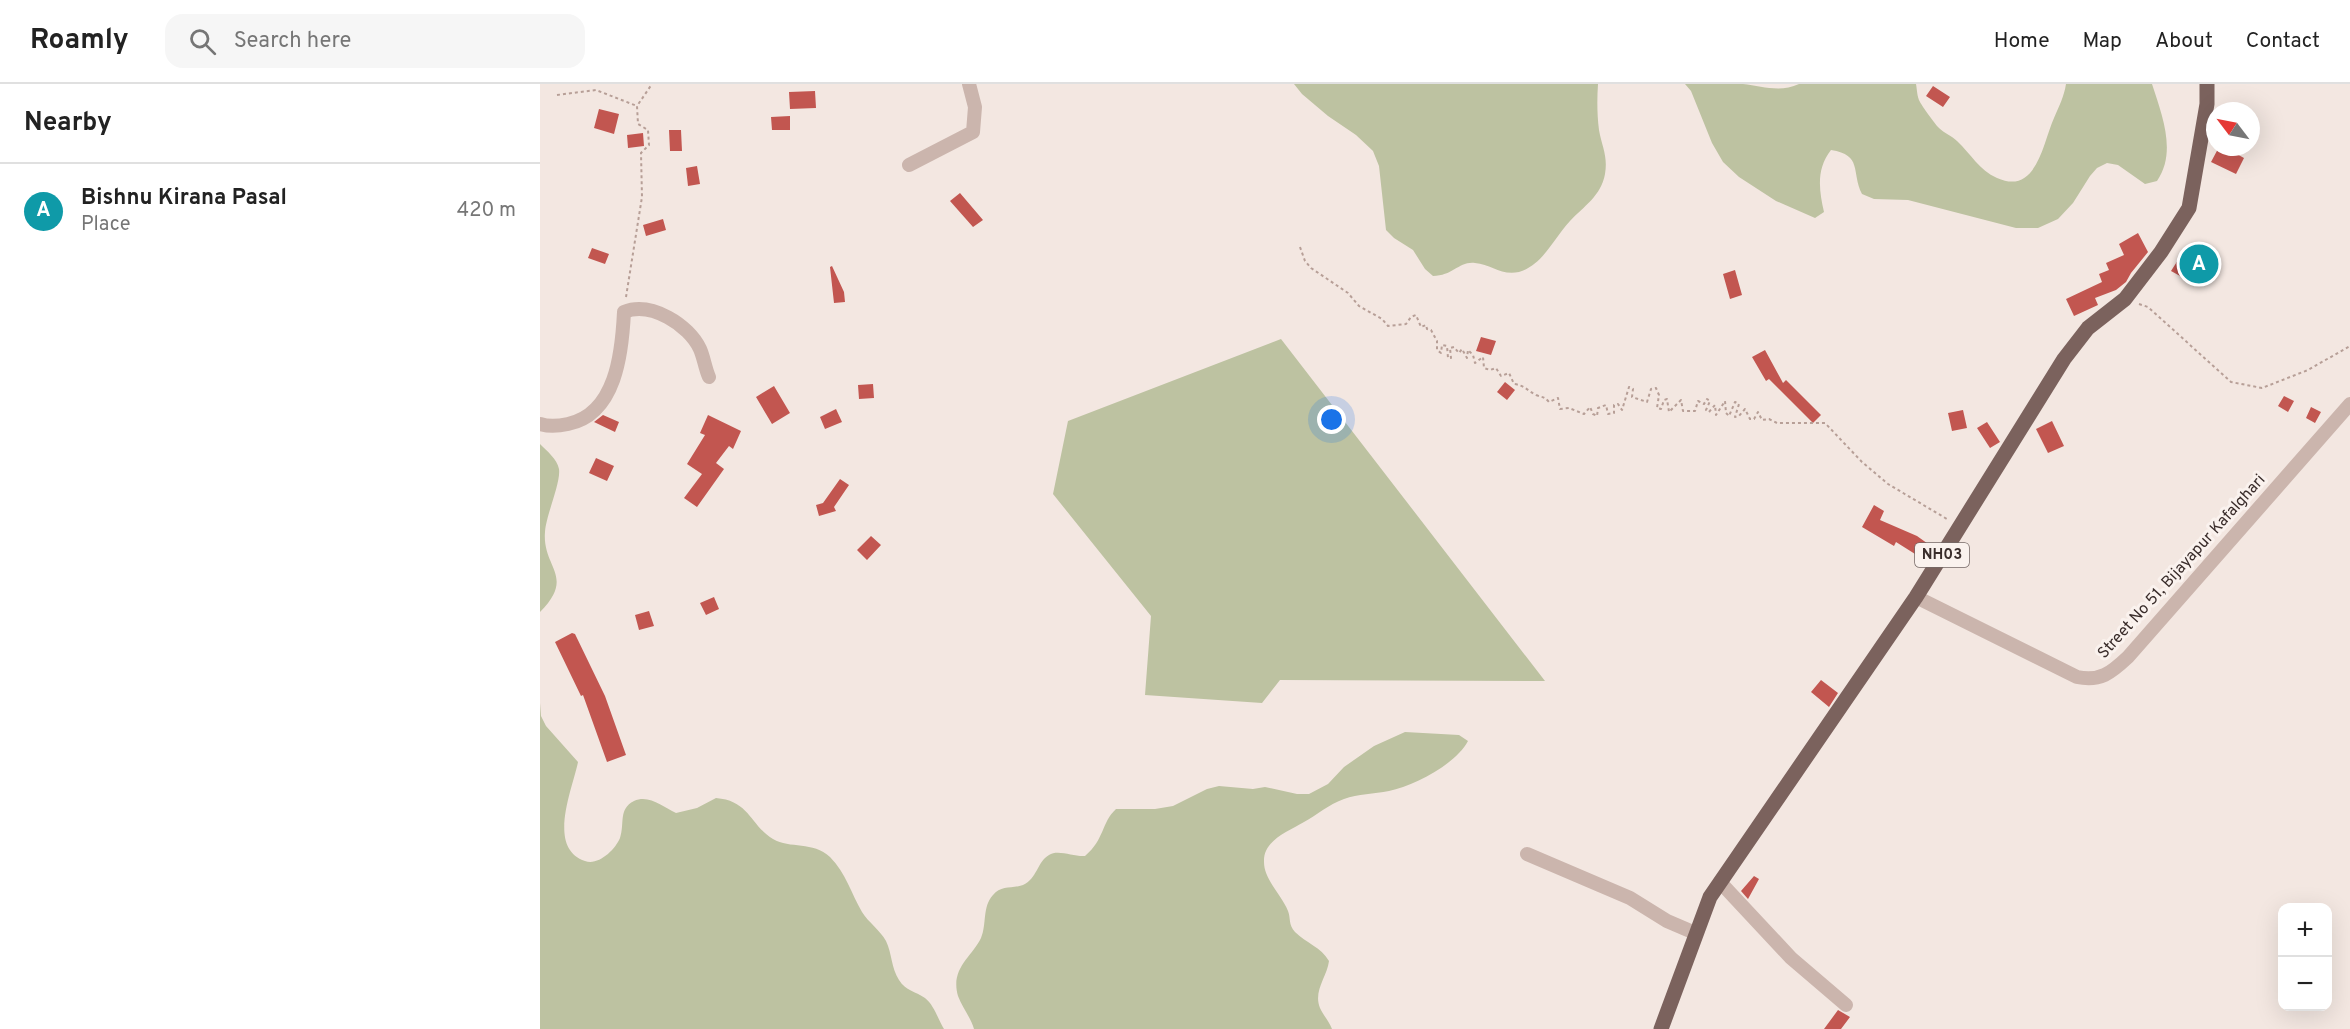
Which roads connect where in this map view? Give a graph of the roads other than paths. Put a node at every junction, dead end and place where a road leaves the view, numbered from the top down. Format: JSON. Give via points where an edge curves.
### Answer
{"nodes":[{"id":1,"x":969,"y":84,"type":"edge"},
{"id":2,"x":2207,"y":84,"type":"edge"},
{"id":3,"x":909,"y":165,"type":"dead end"},
{"id":4,"x":709,"y":377,"type":"dead end"},
{"id":5,"x":2350,"y":404,"type":"edge"},
{"id":6,"x":540,"y":424,"type":"edge"},
{"id":7,"x":1916,"y":597,"type":"junction"},
{"id":8,"x":1527,"y":854,"type":"dead end"},
{"id":9,"x":1720,"y":882,"type":"junction"},
{"id":10,"x":1695,"y":933,"type":"junction"},
{"id":11,"x":1846,"y":1005,"type":"dead end"},
{"id":12,"x":1661,"y":1029,"type":"edge"}],
"edges":[{"from":1,"to":3,"type":"street","via":[[975,107],[973,132]]},
{"from":2,"to":7,"type":"main road","number":"NH03","via":[[2189,207],[2125,299],[2088,328],[2064,359]]},
{"from":4,"to":6,"type":"street","via":[[700,350],[684,328],[659,314],[630,309],[624,312],[617,368],[599,407],[580,422],[563,426]]},
{"from":5,"to":7,"type":"street","name":"Street No 51, Bijayapur Kafalghari","via":[[2128,657],[2102,678],[2077,677]]},
{"from":7,"to":9,"type":"main road","number":"NH03"},
{"from":8,"to":10,"type":"street","via":[[1609,888]]},
{"from":9,"to":10,"type":"main road","number":"NH03"},
{"from":9,"to":11,"type":"street","via":[[1791,958]]},
{"from":10,"to":12,"type":"main road","number":"NH03"}]}
